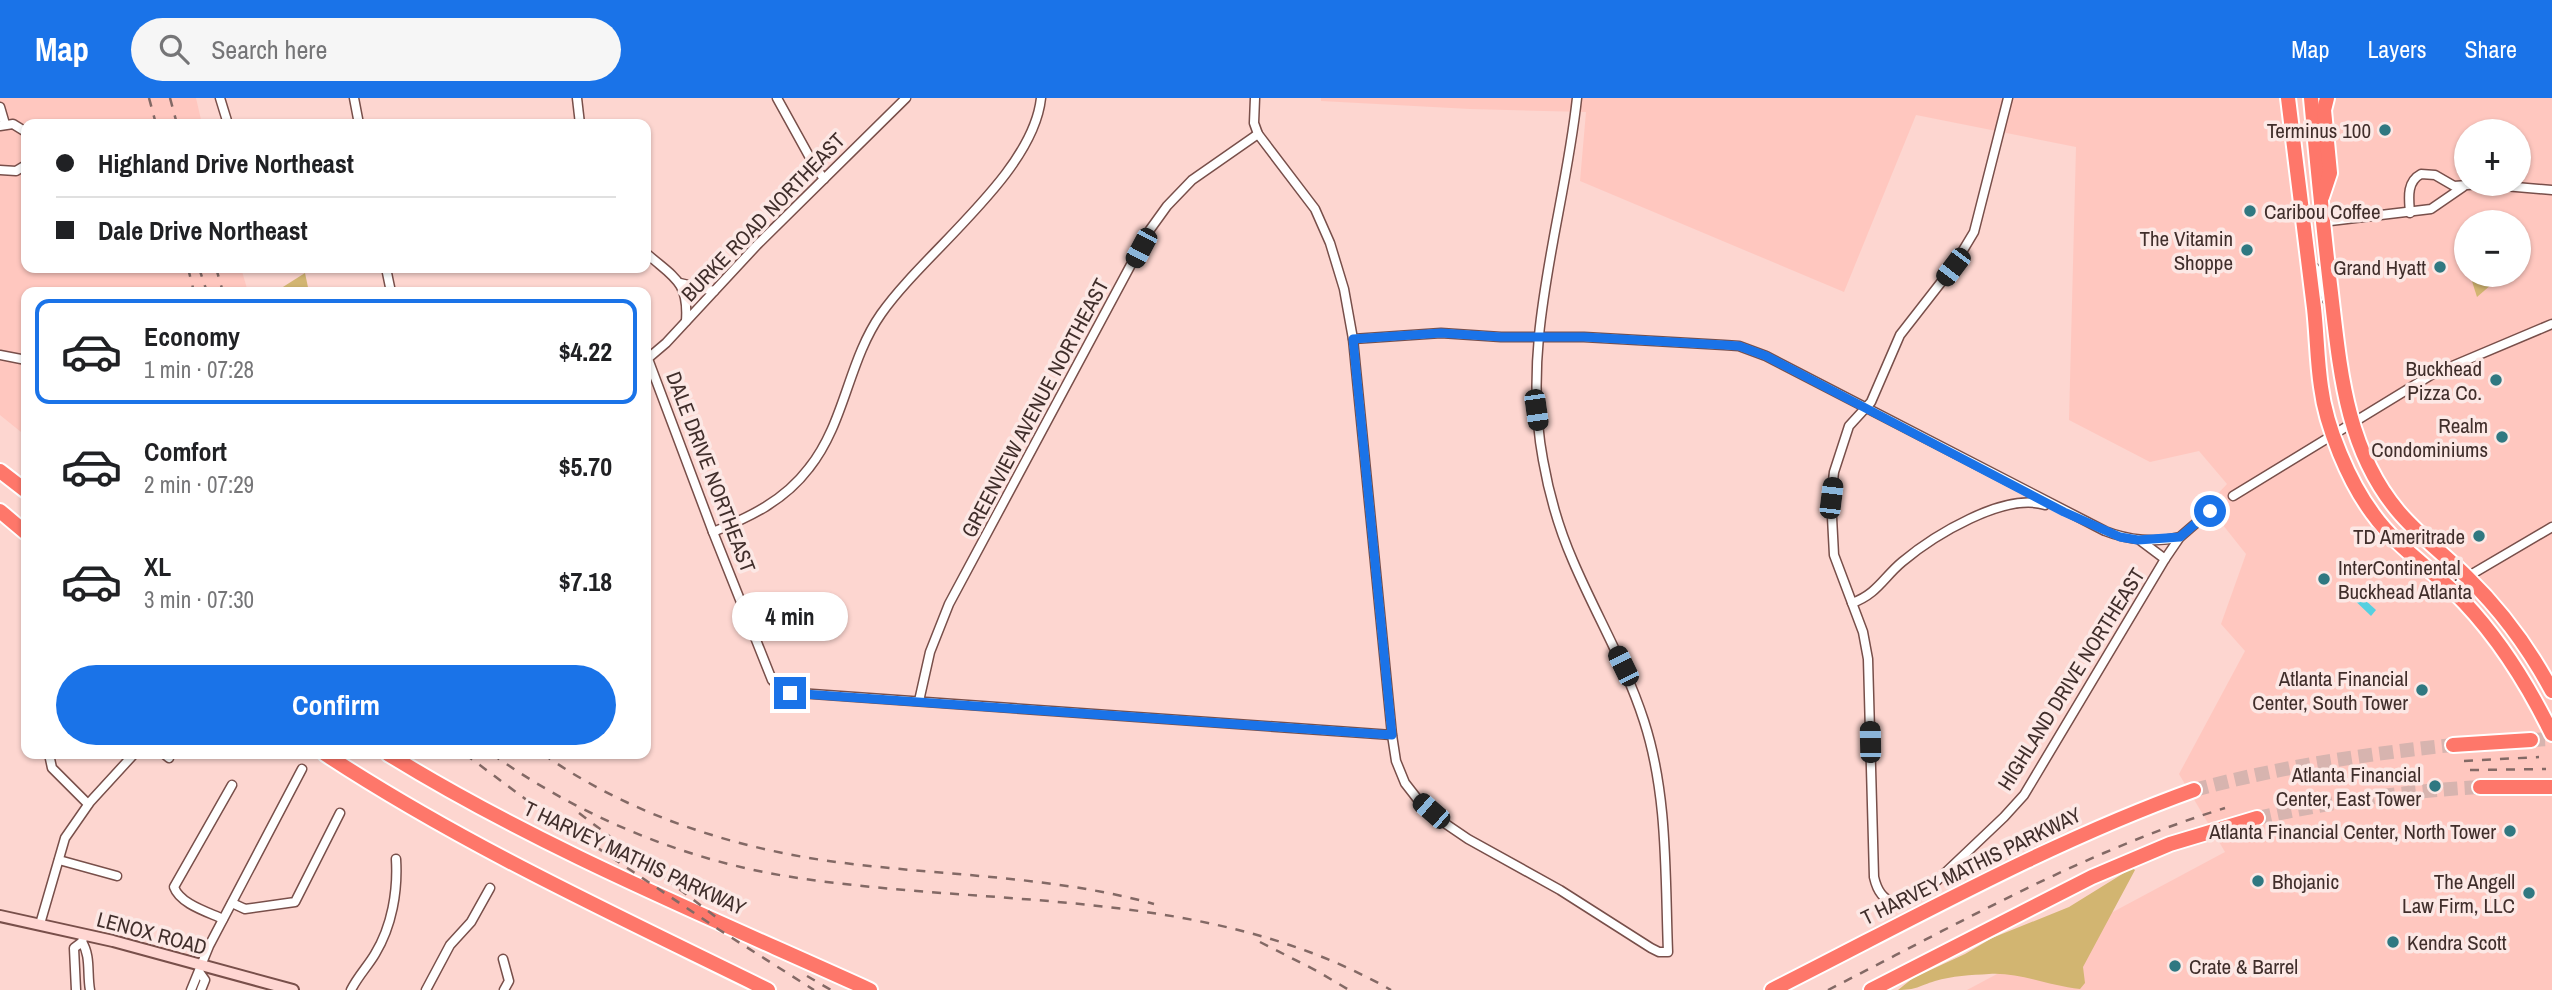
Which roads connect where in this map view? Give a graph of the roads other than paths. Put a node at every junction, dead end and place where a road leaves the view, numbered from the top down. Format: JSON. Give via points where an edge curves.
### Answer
{"nodes":[{"id":1,"x":220,"y":98,"type":"edge"},
{"id":2,"x":354,"y":98,"type":"edge"},
{"id":3,"x":577,"y":98,"type":"edge"},
{"id":4,"x":777,"y":98,"type":"edge"},
{"id":5,"x":906,"y":98,"type":"edge"},
{"id":6,"x":1041,"y":98,"type":"edge"},
{"id":7,"x":1255,"y":98,"type":"edge"},
{"id":8,"x":1577,"y":98,"type":"edge"},
{"id":9,"x":2008,"y":98,"type":"edge"},
{"id":10,"x":2288,"y":98,"type":"edge"},
{"id":11,"x":2311,"y":98,"type":"edge"},
{"id":12,"x":2327,"y":98,"type":"edge"},
{"id":13,"x":0,"y":107,"type":"edge"},
{"id":14,"x":226,"y":119,"type":"edge"},
{"id":15,"x":358,"y":119,"type":"edge"},
{"id":16,"x":579,"y":119,"type":"edge"},
{"id":17,"x":2,"y":125,"type":"edge"},
{"id":18,"x":21,"y":129,"type":"edge"},
{"id":19,"x":1258,"y":134,"type":"junction"},
{"id":20,"x":21,"y":168,"type":"edge"},
{"id":21,"x":0,"y":170,"type":"edge"},
{"id":22,"x":824,"y":179,"type":"junction"},
{"id":23,"x":2454,"y":184,"type":"edge"},
{"id":24,"x":2531,"y":188,"type":"edge"},
{"id":25,"x":2552,"y":190,"type":"edge"},
{"id":26,"x":2454,"y":193,"type":"edge"},
{"id":27,"x":2320,"y":201,"type":"junction"},
{"id":28,"x":2410,"y":213,"type":"junction"},
{"id":29,"x":2322,"y":222,"type":"junction"},
{"id":30,"x":651,"y":257,"type":"edge"},
{"id":31,"x":2309,"y":270,"type":"junction"},
{"id":32,"x":680,"y":283,"type":"junction"},
{"id":33,"x":714,"y":291,"type":"junction"},
{"id":34,"x":686,"y":321,"type":"junction"},
{"id":35,"x":2552,"y":324,"type":"edge"},
{"id":36,"x":2336,"y":335,"type":"junction"},
{"id":37,"x":1538,"y":337,"type":"junction"},
{"id":38,"x":1353,"y":339,"type":"junction"},
{"id":39,"x":0,"y":355,"type":"edge"},
{"id":40,"x":651,"y":356,"type":"edge"},
{"id":41,"x":21,"y":359,"type":"edge"},
{"id":42,"x":651,"y":369,"type":"edge"},
{"id":43,"x":1867,"y":408,"type":"junction"},
{"id":44,"x":2352,"y":424,"type":"junction"},
{"id":45,"x":2334,"y":435,"type":"junction"},
{"id":46,"x":0,"y":471,"type":"edge"},
{"id":47,"x":21,"y":487,"type":"edge"},
{"id":48,"x":2233,"y":496,"type":"dead end"},
{"id":49,"x":2210,"y":511,"type":"dead end"},
{"id":50,"x":2064,"y":512,"type":"junction"},
{"id":51,"x":0,"y":513,"type":"edge"},
{"id":52,"x":2552,"y":527,"type":"edge"},
{"id":53,"x":21,"y":529,"type":"edge"},
{"id":54,"x":713,"y":532,"type":"junction"},
{"id":55,"x":2180,"y":537,"type":"junction"},
{"id":56,"x":2138,"y":540,"type":"junction"},
{"id":57,"x":2165,"y":559,"type":"junction"},
{"id":58,"x":2467,"y":577,"type":"junction"},
{"id":59,"x":2451,"y":590,"type":"junction"},
{"id":60,"x":1852,"y":603,"type":"junction"},
{"id":61,"x":2552,"y":691,"type":"edge"},
{"id":62,"x":919,"y":701,"type":"junction"},
{"id":63,"x":2552,"y":734,"type":"edge"},
{"id":64,"x":1392,"y":735,"type":"junction"},
{"id":65,"x":2531,"y":740,"type":"tunnel mouth"},
{"id":66,"x":2453,"y":745,"type":"tunnel mouth"},
{"id":67,"x":50,"y":759,"type":"edge"},
{"id":68,"x":129,"y":759,"type":"edge"},
{"id":69,"x":333,"y":759,"type":"edge"},
{"id":70,"x":397,"y":759,"type":"edge"},
{"id":71,"x":302,"y":769,"type":"dead end"},
{"id":72,"x":232,"y":785,"type":"dead end"},
{"id":73,"x":2480,"y":787,"type":"tunnel mouth"},
{"id":74,"x":2552,"y":787,"type":"edge"},
{"id":75,"x":2194,"y":790,"type":"tunnel mouth"},
{"id":76,"x":88,"y":804,"type":"junction"},
{"id":77,"x":340,"y":813,"type":"dead end"},
{"id":78,"x":2257,"y":818,"type":"tunnel mouth"},
{"id":79,"x":396,"y":859,"type":"dead end"},
{"id":80,"x":59,"y":860,"type":"junction"},
{"id":81,"x":117,"y":876,"type":"dead end"},
{"id":82,"x":490,"y":888,"type":"dead end"},
{"id":83,"x":232,"y":903,"type":"junction"},
{"id":84,"x":0,"y":916,"type":"edge"},
{"id":85,"x":223,"y":919,"type":"junction"},
{"id":86,"x":40,"y":924,"type":"junction"},
{"id":87,"x":83,"y":938,"type":"junction"},
{"id":88,"x":503,"y":959,"type":"dead end"},
{"id":89,"x":201,"y":970,"type":"junction"},
{"id":90,"x":75,"y":974,"type":"junction"},
{"id":91,"x":87,"y":974,"type":"junction"},
{"id":92,"x":76,"y":990,"type":"edge"},
{"id":93,"x":90,"y":990,"type":"edge"},
{"id":94,"x":191,"y":990,"type":"edge"},
{"id":95,"x":201,"y":990,"type":"edge"},
{"id":96,"x":293,"y":990,"type":"edge"},
{"id":97,"x":351,"y":990,"type":"edge"},
{"id":98,"x":426,"y":990,"type":"edge"},
{"id":99,"x":504,"y":990,"type":"edge"},
{"id":100,"x":768,"y":990,"type":"edge"},
{"id":101,"x":870,"y":990,"type":"edge"},
{"id":102,"x":1772,"y":990,"type":"edge"},
{"id":103,"x":1871,"y":990,"type":"edge"}],
"edges":[{"from":1,"to":14,"type":"street"},
{"from":2,"to":15,"type":"street"},
{"from":3,"to":16,"type":"street"},
{"from":4,"to":22,"type":"street"},
{"from":5,"to":22,"type":"street","name":"BURKE ROAD NORTHEAST"},
{"from":6,"to":54,"type":"street","via":[[1033,128],[990,194],[881,314],[828,437],[808,469],[768,507]]},
{"from":7,"to":19,"type":"street"},
{"from":8,"to":37,"type":"street"},
{"from":9,"to":43,"type":"street","via":[[1974,232],[1900,335]]},
{"from":10,"to":31,"type":"highway"},
{"from":11,"to":27,"type":"highway"},
{"from":12,"to":27,"type":"highway","via":[[2330,173]]},
{"from":13,"to":17,"type":"street"},
{"from":17,"to":18,"type":"street"},
{"from":19,"to":38,"type":"street","via":[[1323,223],[1344,289]]},
{"from":19,"to":62,"type":"street","name":"GREENVIEW AVENUE NORTHEAST","via":[[1192,180],[1149,232],[949,604],[930,652]]},
{"from":20,"to":21,"type":"street"},
{"from":22,"to":33,"type":"street","name":"BURKE ROAD NORTHEAST"},
{"from":23,"to":28,"type":"street","via":[[2428,173],[2416,176],[2409,191]]},
{"from":24,"to":25,"type":"street"},
{"from":26,"to":28,"type":"street","via":[[2431,209]]},
{"from":27,"to":29,"type":"highway"},
{"from":28,"to":29,"type":"street"},
{"from":29,"to":36,"type":"highway"},
{"from":30,"to":32,"type":"street"},
{"from":31,"to":36,"type":"street","via":[[2315,268],[2319,273]]},
{"from":31,"to":45,"type":"highway","via":[[2321,390]]},
{"from":32,"to":33,"type":"street"},
{"from":32,"to":34,"type":"street","via":[[687,298]]},
{"from":33,"to":34,"type":"street","name":"BURKE ROAD NORTHEAST"},
{"from":34,"to":40,"type":"street","name":"BURKE ROAD NORTHEAST"},
{"from":35,"to":44,"type":"street","via":[[2431,375]]},
{"from":36,"to":44,"type":"highway"},
{"from":37,"to":38,"type":"street","via":[[1441,333]]},
{"from":37,"to":43,"type":"street","via":[[1739,346]]},
{"from":37,"to":64,"type":"street","via":[[1536,410],[1552,503],[1573,561],[1633,689],[1654,757],[1662,814],[1668,952],[1651,948],[1443,822],[1405,783]]},
{"from":38,"to":64,"type":"street"},
{"from":39,"to":41,"type":"street"},
{"from":42,"to":54,"type":"street","name":"DALE DRIVE NORTHEAST"},
{"from":43,"to":50,"type":"street"},
{"from":43,"to":60,"type":"street","via":[[1849,426],[1831,498],[1834,555]]},
{"from":44,"to":45,"type":"street"},
{"from":44,"to":58,"type":"highway","via":[[2370,471],[2399,513]]},
{"from":45,"to":48,"type":"street"},
{"from":45,"to":59,"type":"highway","via":[[2373,514]]},
{"from":46,"to":47,"type":"highway"},
{"from":49,"to":55,"type":"street","name":"HIGHLAND DRIVE NORTHEAST"},
{"from":50,"to":56,"type":"street","via":[[2120,537]]},
{"from":50,"to":60,"type":"street","via":[[2027,502],[1988,512],[1921,547],[1872,594]]},
{"from":51,"to":53,"type":"highway"},
{"from":52,"to":58,"type":"street"},
{"from":54,"to":62,"type":"street","name":"DALE DRIVE NORTHEAST","via":[[778,688],[790,693]]},
{"from":55,"to":56,"type":"street"},
{"from":55,"to":57,"type":"street","name":"HIGHLAND DRIVE NORTHEAST"},
{"from":56,"to":57,"type":"street"},
{"from":57,"to":60,"type":"street","name":"HIGHLAND DRIVE NORTHEAST","via":[[2024,795],[1924,892],[1905,901],[1886,899],[1874,877],[1868,659]]},
{"from":58,"to":59,"type":"street"},
{"from":58,"to":61,"type":"highway","via":[[2525,643]]},
{"from":59,"to":63,"type":"highway","via":[[2494,636]]},
{"from":62,"to":64,"type":"street","name":"DALE DRIVE NORTHEAST"},
{"from":65,"to":66,"type":"highway"},
{"from":67,"to":76,"type":"street","via":[[52,768]]},
{"from":68,"to":76,"type":"street"},
{"from":69,"to":100,"type":"highway","via":[[468,839]]},
{"from":70,"to":101,"type":"highway","name":"T HARVEY MATHIS PARKWAY","via":[[570,854]]},
{"from":71,"to":83,"type":"street"},
{"from":72,"to":85,"type":"street","via":[[174,887],[186,901]]},
{"from":73,"to":74,"type":"highway"},
{"from":75,"to":102,"type":"highway","name":"T HARVEY MATHIS PARKWAY","via":[[2047,850]]},
{"from":76,"to":80,"type":"street","via":[[65,838]]},
{"from":77,"to":83,"type":"street","via":[[295,902],[245,909]]},
{"from":78,"to":103,"type":"highway","via":[[2170,844],[2092,877]]},
{"from":79,"to":97,"type":"street","via":[[393,911],[376,953]]},
{"from":80,"to":81,"type":"street"},
{"from":80,"to":86,"type":"street"},
{"from":82,"to":98,"type":"street","via":[[471,922],[450,945]]},
{"from":83,"to":85,"type":"street"},
{"from":84,"to":86,"type":"street","name":"LENOX ROAD"},
{"from":85,"to":89,"type":"street"},
{"from":86,"to":87,"type":"street","name":"LENOX ROAD"},
{"from":87,"to":89,"type":"street","name":"LENOX ROAD"},
{"from":87,"to":90,"type":"street","via":[[74,948]]},
{"from":87,"to":91,"type":"street"},
{"from":88,"to":99,"type":"street","via":[[509,981]]},
{"from":89,"to":94,"type":"street"},
{"from":89,"to":95,"type":"street","via":[[205,980]]},
{"from":89,"to":96,"type":"street","name":"LENOX ROAD"},
{"from":90,"to":91,"type":"street"},
{"from":90,"to":92,"type":"street"},
{"from":91,"to":93,"type":"street"}]}
